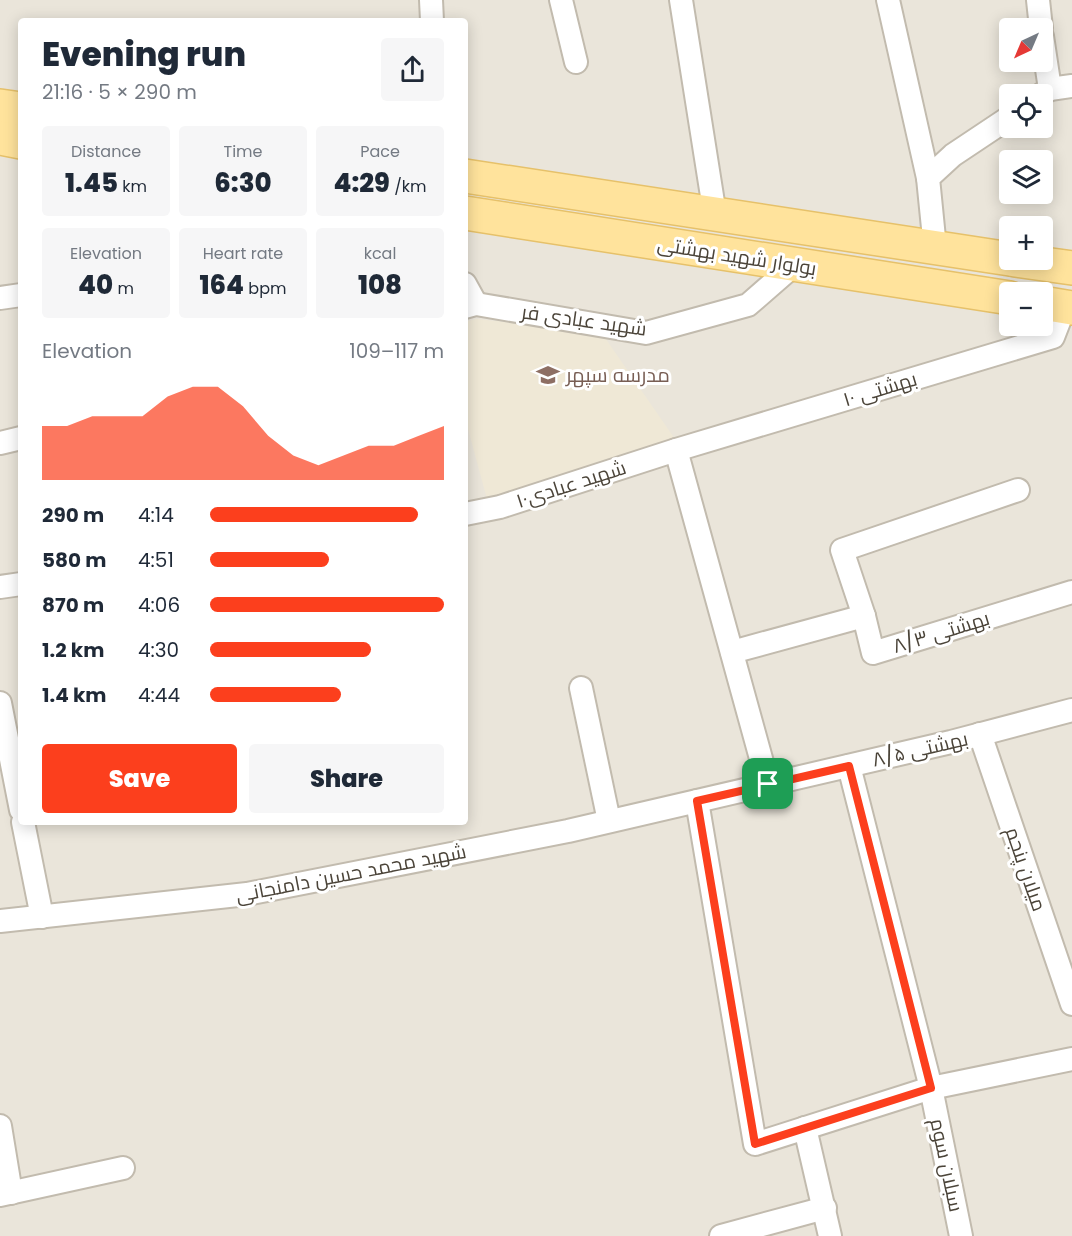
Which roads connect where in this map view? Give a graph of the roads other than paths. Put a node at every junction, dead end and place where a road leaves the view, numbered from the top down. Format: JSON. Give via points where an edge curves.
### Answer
{"nodes":[{"id":1,"x":431,"y":0,"type":"edge"},
{"id":2,"x":561,"y":0,"type":"edge"},
{"id":3,"x":681,"y":0,"type":"edge"},
{"id":4,"x":888,"y":0,"type":"edge"},
{"id":5,"x":1038,"y":0,"type":"edge"},
{"id":6,"x":432,"y":18,"type":"edge"},
{"id":7,"x":1040,"y":18,"type":"edge"},
{"id":8,"x":576,"y":62,"type":"dead end"},
{"id":9,"x":1072,"y":86,"type":"edge"},
{"id":10,"x":1053,"y":90,"type":"edge"},
{"id":11,"x":0,"y":106,"type":"edge"},
{"id":12,"x":18,"y":109,"type":"edge"},
{"id":13,"x":999,"y":124,"type":"edge"},
{"id":14,"x":0,"y":138,"type":"edge"},
{"id":15,"x":18,"y":141,"type":"edge"},
{"id":16,"x":468,"y":177,"type":"edge"},
{"id":17,"x":928,"y":178,"type":"junction"},
{"id":18,"x":468,"y":213,"type":"edge"},
{"id":19,"x":715,"y":214,"type":"junction"},
{"id":20,"x":936,"y":248,"type":"junction"},
{"id":21,"x":999,"y":257,"type":"edge"},
{"id":22,"x":794,"y":265,"type":"junction"},
{"id":23,"x":1053,"y":265,"type":"edge"},
{"id":24,"x":1072,"y":268,"type":"edge"},
{"id":25,"x":18,"y":295,"type":"edge"},
{"id":26,"x":999,"y":296,"type":"edge"},
{"id":27,"x":0,"y":298,"type":"edge"},
{"id":28,"x":471,"y":305,"type":"edge"},
{"id":29,"x":1060,"y":306,"type":"edge"},
{"id":30,"x":18,"y":439,"type":"edge"},
{"id":31,"x":0,"y":442,"type":"edge"},
{"id":32,"x":676,"y":450,"type":"junction"},
{"id":33,"x":1018,"y":489,"type":"dead end"},
{"id":34,"x":468,"y":513,"type":"edge"},
{"id":35,"x":18,"y":584,"type":"edge"},
{"id":36,"x":0,"y":587,"type":"edge"},
{"id":37,"x":1072,"y":592,"type":"edge"},
{"id":38,"x":864,"y":616,"type":"junction"},
{"id":39,"x":732,"y":652,"type":"junction"},
{"id":40,"x":581,"y":688,"type":"dead end"},
{"id":41,"x":0,"y":703,"type":"edge"},
{"id":42,"x":1072,"y":710,"type":"edge"},
{"id":43,"x":13,"y":730,"type":"edge"},
{"id":44,"x":981,"y":734,"type":"junction"},
{"id":45,"x":849,"y":766,"type":"junction"},
{"id":46,"x":18,"y":780,"type":"edge"},
{"id":47,"x":768,"y":784,"type":"junction"},
{"id":48,"x":697,"y":801,"type":"junction"},
{"id":49,"x":609,"y":821,"type":"junction"},
{"id":50,"x":24,"y":825,"type":"edge"},
{"id":51,"x":42,"y":917,"type":"junction"},
{"id":52,"x":0,"y":921,"type":"edge"},
{"id":53,"x":1068,"y":979,"type":"edge"},
{"id":54,"x":1072,"y":1004,"type":"edge"},
{"id":55,"x":1072,"y":1059,"type":"edge"},
{"id":56,"x":931,"y":1088,"type":"junction"},
{"id":57,"x":0,"y":1126,"type":"edge"},
{"id":58,"x":805,"y":1128,"type":"junction"},
{"id":59,"x":123,"y":1168,"type":"dead end"},
{"id":60,"x":6,"y":1194,"type":"edge"},
{"id":61,"x":825,"y":1208,"type":"junction"},
{"id":62,"x":721,"y":1236,"type":"edge"},
{"id":63,"x":830,"y":1236,"type":"edge"},
{"id":64,"x":962,"y":1236,"type":"edge"}],
"edges":[{"from":1,"to":6,"type":"street"},
{"from":2,"to":8,"type":"street"},
{"from":3,"to":19,"type":"street"},
{"from":4,"to":17,"type":"street"},
{"from":5,"to":7,"type":"street"},
{"from":9,"to":10,"type":"street"},
{"from":11,"to":12,"type":"main road"},
{"from":13,"to":17,"type":"street","via":[[953,155]]},
{"from":14,"to":15,"type":"main road"},
{"from":16,"to":19,"type":"main road","name":"بولوار شهید بهشتی"},
{"from":17,"to":20,"type":"street"},
{"from":18,"to":22,"type":"main road","name":"بولوار شهید بهشتی"},
{"from":19,"to":20,"type":"main road","name":"بولوار شهید بهشتی"},
{"from":20,"to":21,"type":"main road","name":"بولوار شهید بهشتی"},
{"from":22,"to":26,"type":"main road","name":"بولوار شهید بهشتی"},
{"from":22,"to":28,"type":"street","name":"شهید عبادی فر","via":[[748,305],[646,333]]},
{"from":23,"to":24,"type":"main road"},
{"from":25,"to":27,"type":"street"},
{"from":29,"to":32,"type":"street","name":"بهشتی ۱۰","via":[[1053,337]]},
{"from":30,"to":31,"type":"street"},
{"from":32,"to":34,"type":"street","name":"شهید عبادی۱۰","via":[[500,507]]},
{"from":32,"to":39,"type":"street"},
{"from":33,"to":38,"type":"street","via":[[842,550]]},
{"from":35,"to":36,"type":"street"},
{"from":37,"to":38,"type":"street","name":"بهشتی ۸/۳","via":[[873,653]]},
{"from":38,"to":39,"type":"street"},
{"from":39,"to":47,"type":"street"},
{"from":40,"to":49,"type":"street"},
{"from":41,"to":43,"type":"street"},
{"from":42,"to":44,"type":"street","name":"بهشتی ۸/۵"},
{"from":43,"to":46,"type":"street"},
{"from":44,"to":45,"type":"street","name":"بهشتی ۸/۵"},
{"from":44,"to":53,"type":"street","name":"میلان پنجم"},
{"from":45,"to":47,"type":"street","name":"بهشتی ۸/۵"},
{"from":45,"to":56,"type":"street","name":"سبلان سوم"},
{"from":47,"to":48,"type":"street","name":"بهشتی ۸/۵"},
{"from":48,"to":49,"type":"street","name":"شهید محمد حسین دامنجانی"},
{"from":48,"to":58,"type":"street","via":[[755,1144]]},
{"from":49,"to":51,"type":"street","name":"شهید محمد حسین دامنجانی","via":[[246,894]]},
{"from":50,"to":51,"type":"street"},
{"from":51,"to":52,"type":"street","name":"شهید محمد حسین دامنجانی"},
{"from":53,"to":54,"type":"street","name":"میلان پنجم"},
{"from":55,"to":56,"type":"street"},
{"from":56,"to":58,"type":"street"},
{"from":56,"to":64,"type":"street","name":"سبلان سوم"},
{"from":57,"to":60,"type":"street"},
{"from":58,"to":61,"type":"street"},
{"from":59,"to":60,"type":"street"},
{"from":61,"to":62,"type":"street"},
{"from":61,"to":63,"type":"street"}]}
